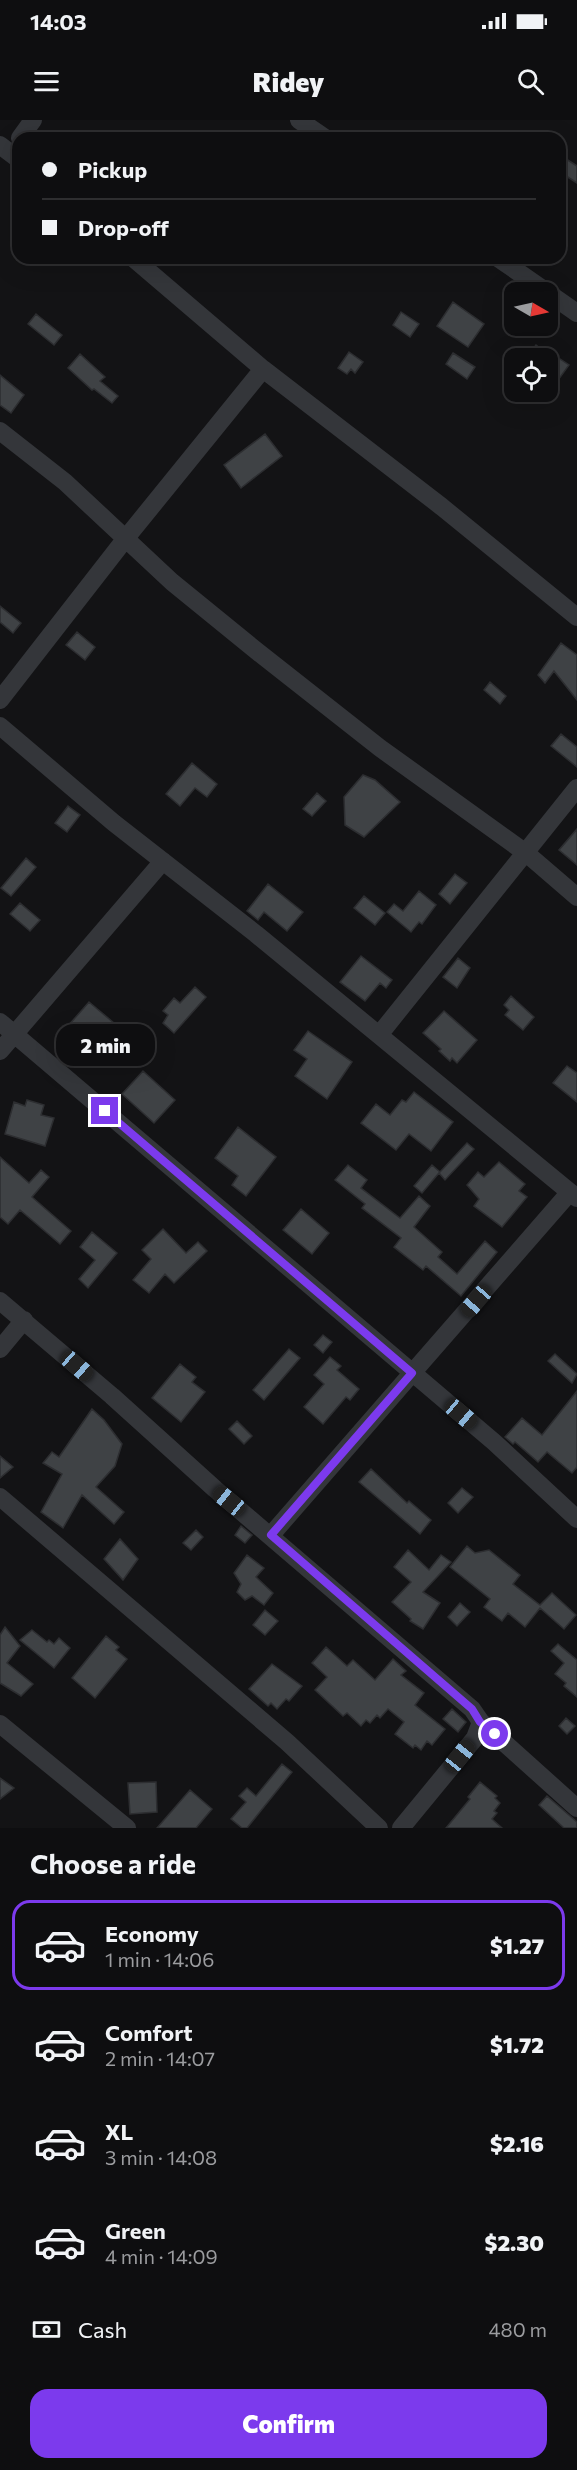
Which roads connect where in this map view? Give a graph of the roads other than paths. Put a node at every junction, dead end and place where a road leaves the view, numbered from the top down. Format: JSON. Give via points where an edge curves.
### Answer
{"nodes":[{"id":1,"x":298,"y":120,"type":"edge"},
{"id":2,"x":316,"y":132,"type":"edge"},
{"id":3,"x":140,"y":264,"type":"edge"},
{"id":4,"x":507,"y":264,"type":"edge"},
{"id":5,"x":577,"y":313,"type":"edge"},
{"id":6,"x":264,"y":369,"type":"junction"},
{"id":7,"x":0,"y":431,"type":"edge"},
{"id":8,"x":126,"y":538,"type":"junction"},
{"id":9,"x":577,"y":616,"type":"edge"},
{"id":10,"x":0,"y":700,"type":"edge"},
{"id":11,"x":0,"y":726,"type":"edge"},
{"id":12,"x":577,"y":788,"type":"edge"},
{"id":13,"x":526,"y":854,"type":"junction"},
{"id":14,"x":163,"y":861,"type":"junction"},
{"id":15,"x":577,"y":897,"type":"edge"},
{"id":16,"x":0,"y":1022,"type":"edge"},
{"id":17,"x":14,"y":1034,"type":"junction"},
{"id":18,"x":379,"y":1035,"type":"junction"},
{"id":19,"x":0,"y":1051,"type":"edge"},
{"id":20,"x":574,"y":1195,"type":"edge"},
{"id":21,"x":0,"y":1301,"type":"edge"},
{"id":22,"x":24,"y":1320,"type":"junction"},
{"id":23,"x":0,"y":1349,"type":"edge"},
{"id":24,"x":412,"y":1373,"type":"junction"},
{"id":25,"x":0,"y":1497,"type":"edge"},
{"id":26,"x":577,"y":1519,"type":"edge"},
{"id":27,"x":271,"y":1535,"type":"junction"},
{"id":28,"x":480,"y":1722,"type":"junction"},
{"id":29,"x":0,"y":1724,"type":"edge"},
{"id":30,"x":577,"y":1808,"type":"edge"},
{"id":31,"x":127,"y":1828,"type":"edge"},
{"id":32,"x":379,"y":1828,"type":"edge"},
{"id":33,"x":401,"y":1828,"type":"edge"}],
"edges":[{"from":1,"to":2,"type":"street"},
{"from":3,"to":6,"type":"street"},
{"from":4,"to":5,"type":"street"},
{"from":6,"to":8,"type":"street"},
{"from":6,"to":9,"type":"street"},
{"from":7,"to":8,"type":"street","via":[[65,482]]},
{"from":8,"to":10,"type":"street"},
{"from":8,"to":13,"type":"street","via":[[172,582],[380,748]]},
{"from":11,"to":14,"type":"street"},
{"from":12,"to":13,"type":"street"},
{"from":13,"to":15,"type":"street"},
{"from":13,"to":18,"type":"street"},
{"from":14,"to":17,"type":"street"},
{"from":14,"to":18,"type":"street"},
{"from":16,"to":17,"type":"street"},
{"from":17,"to":19,"type":"street"},
{"from":17,"to":24,"type":"street"},
{"from":18,"to":20,"type":"street"},
{"from":20,"to":24,"type":"street"},
{"from":21,"to":22,"type":"street"},
{"from":22,"to":23,"type":"street"},
{"from":22,"to":27,"type":"street"},
{"from":24,"to":26,"type":"street"},
{"from":24,"to":27,"type":"street"},
{"from":25,"to":32,"type":"street","via":[[286,1742]]},
{"from":27,"to":28,"type":"street","via":[[472,1709]]},
{"from":28,"to":30,"type":"street"},
{"from":28,"to":33,"type":"street","via":[[475,1738]]},
{"from":29,"to":31,"type":"street"}]}
